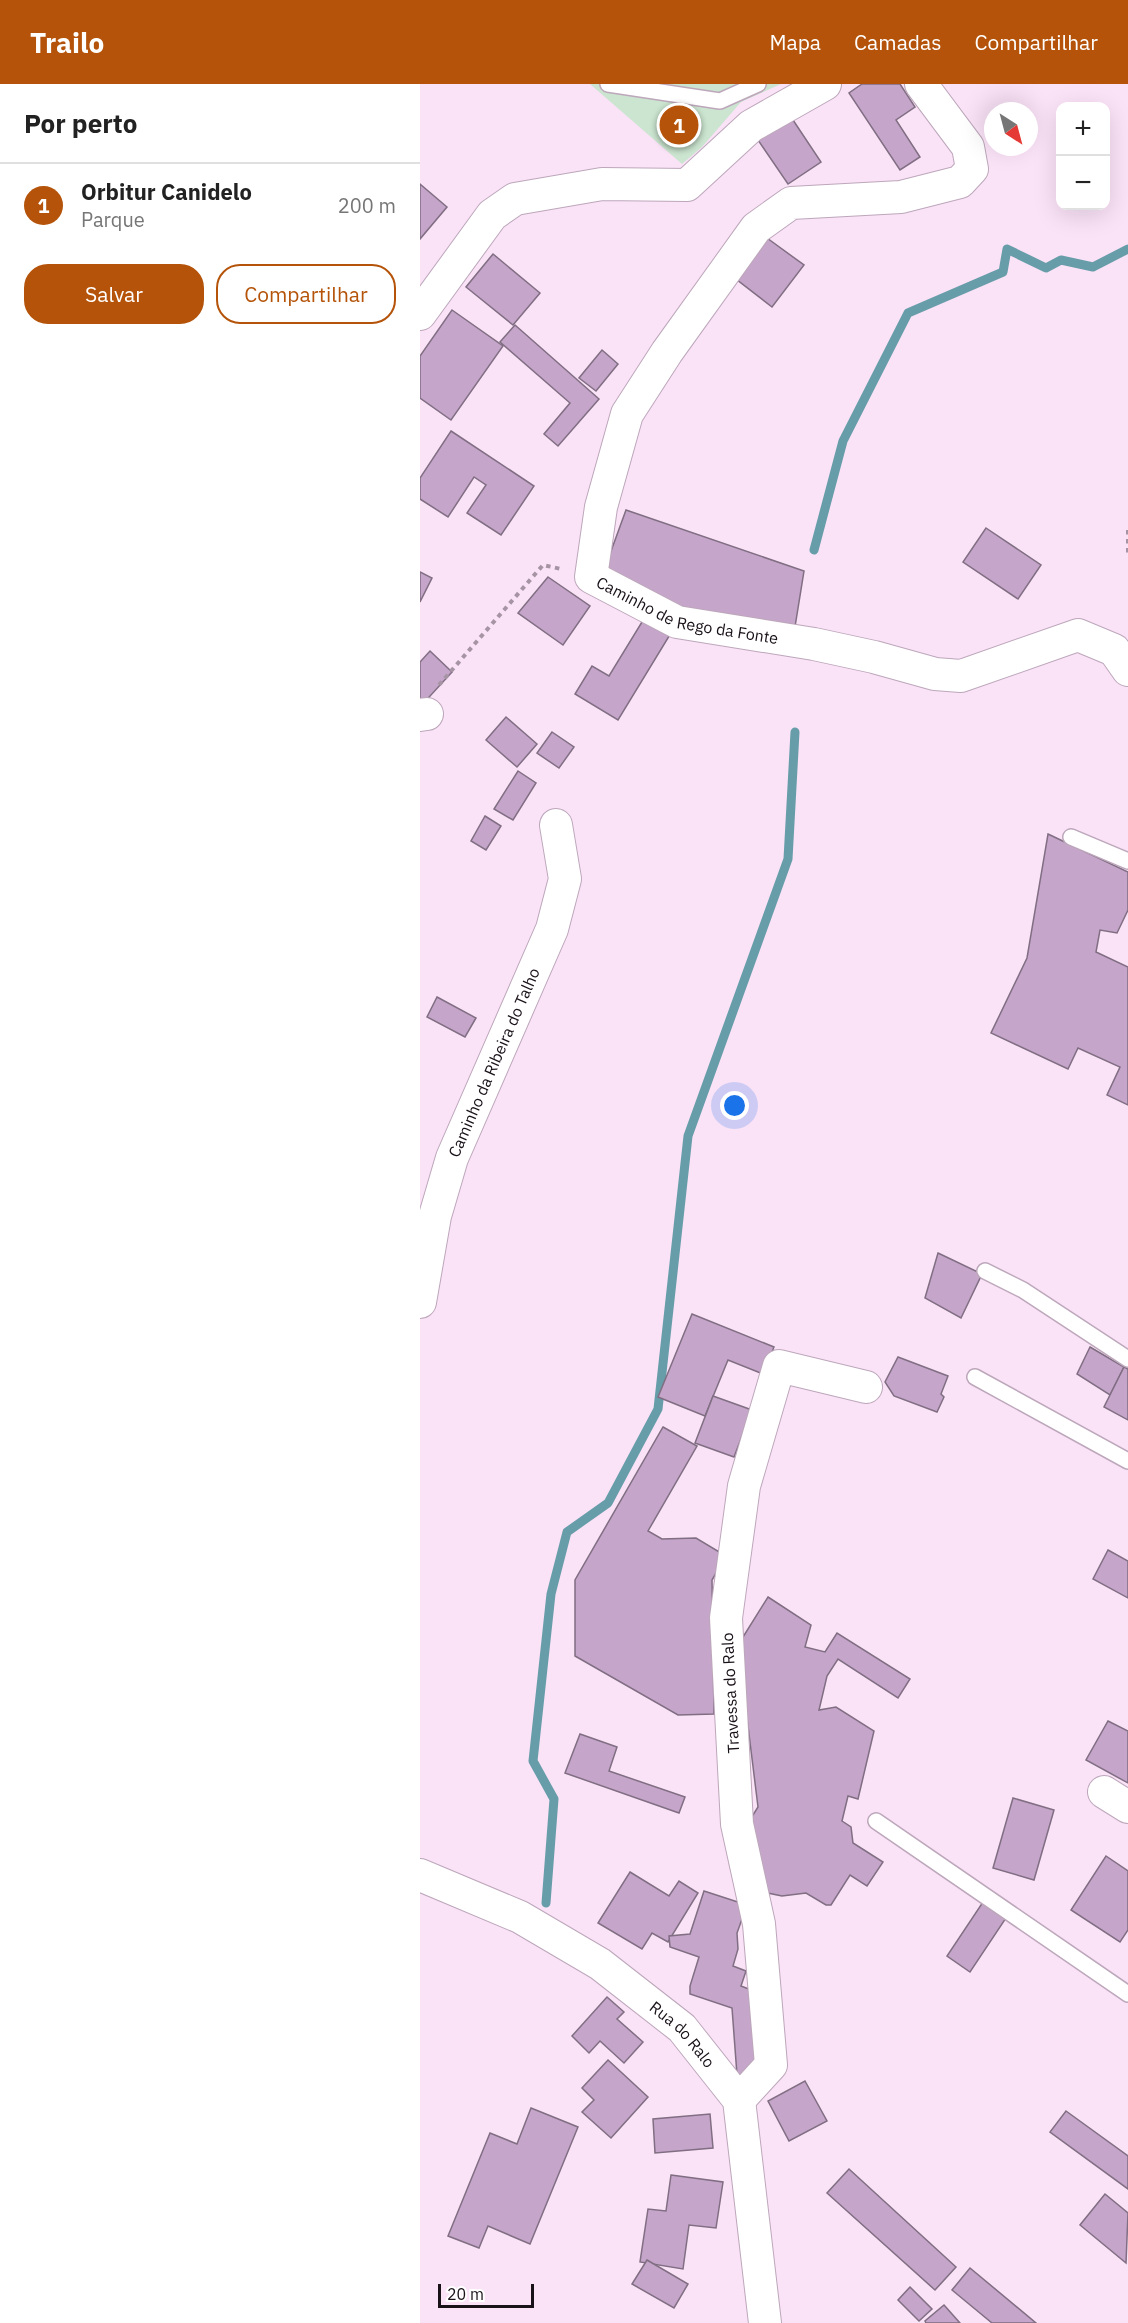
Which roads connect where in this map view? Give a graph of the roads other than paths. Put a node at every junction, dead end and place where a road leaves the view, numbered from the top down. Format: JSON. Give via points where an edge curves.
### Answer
{"nodes":[{"id":1,"x":608,"y":84,"type":"edge"},
{"id":2,"x":758,"y":84,"type":"edge"},
{"id":3,"x":825,"y":84,"type":"edge"},
{"id":4,"x":921,"y":84,"type":"edge"},
{"id":5,"x":420,"y":314,"type":"edge"},
{"id":6,"x":1128,"y":670,"type":"edge"},
{"id":7,"x":556,"y":825,"type":"dead end"},
{"id":8,"x":1071,"y":837,"type":"dead end"},
{"id":9,"x":1128,"y":861,"type":"edge"},
{"id":10,"x":985,"y":1270,"type":"dead end"},
{"id":11,"x":420,"y":1302,"type":"edge"},
{"id":12,"x":1128,"y":1359,"type":"edge"},
{"id":13,"x":975,"y":1377,"type":"dead end"},
{"id":14,"x":866,"y":1387,"type":"dead end"},
{"id":15,"x":1128,"y":1461,"type":"edge"},
{"id":16,"x":876,"y":1821,"type":"dead end"},
{"id":17,"x":420,"y":1875,"type":"edge"},
{"id":18,"x":1128,"y":1994,"type":"edge"},
{"id":19,"x":739,"y":2100,"type":"junction"},
{"id":20,"x":765,"y":2323,"type":"edge"}],
"edges":[{"from":1,"to":2,"type":"lane","via":[[720,101]]},
{"from":3,"to":5,"type":"street","via":[[751,126],[687,184],[602,184],[515,198],[492,215]]},
{"from":4,"to":6,"type":"street","name":"Caminho de Rego da Fonte","via":[[968,147],[972,169],[960,182],[901,197],[791,203],[756,228],[627,414],[601,507],[591,577],[677,621],[814,644],[935,674],[961,676],[1078,635],[1114,650]]},
{"from":7,"to":11,"type":"street","name":"Caminho da Ribeira do Talho","via":[[565,879],[552,929],[452,1158],[435,1216]]},
{"from":8,"to":9,"type":"lane"},
{"from":10,"to":12,"type":"lane","via":[[1023,1290]]},
{"from":13,"to":15,"type":"lane"},
{"from":14,"to":19,"type":"street","name":"Travessa do Ralo","via":[[779,1366],[744,1486],[726,1618],[737,1824],[759,1924],[771,2065]]},
{"from":16,"to":18,"type":"lane"},
{"from":17,"to":19,"type":"street","name":"Rua do Ralo","via":[[520,1917],[600,1964],[682,2028]]},
{"from":19,"to":20,"type":"street"}]}
